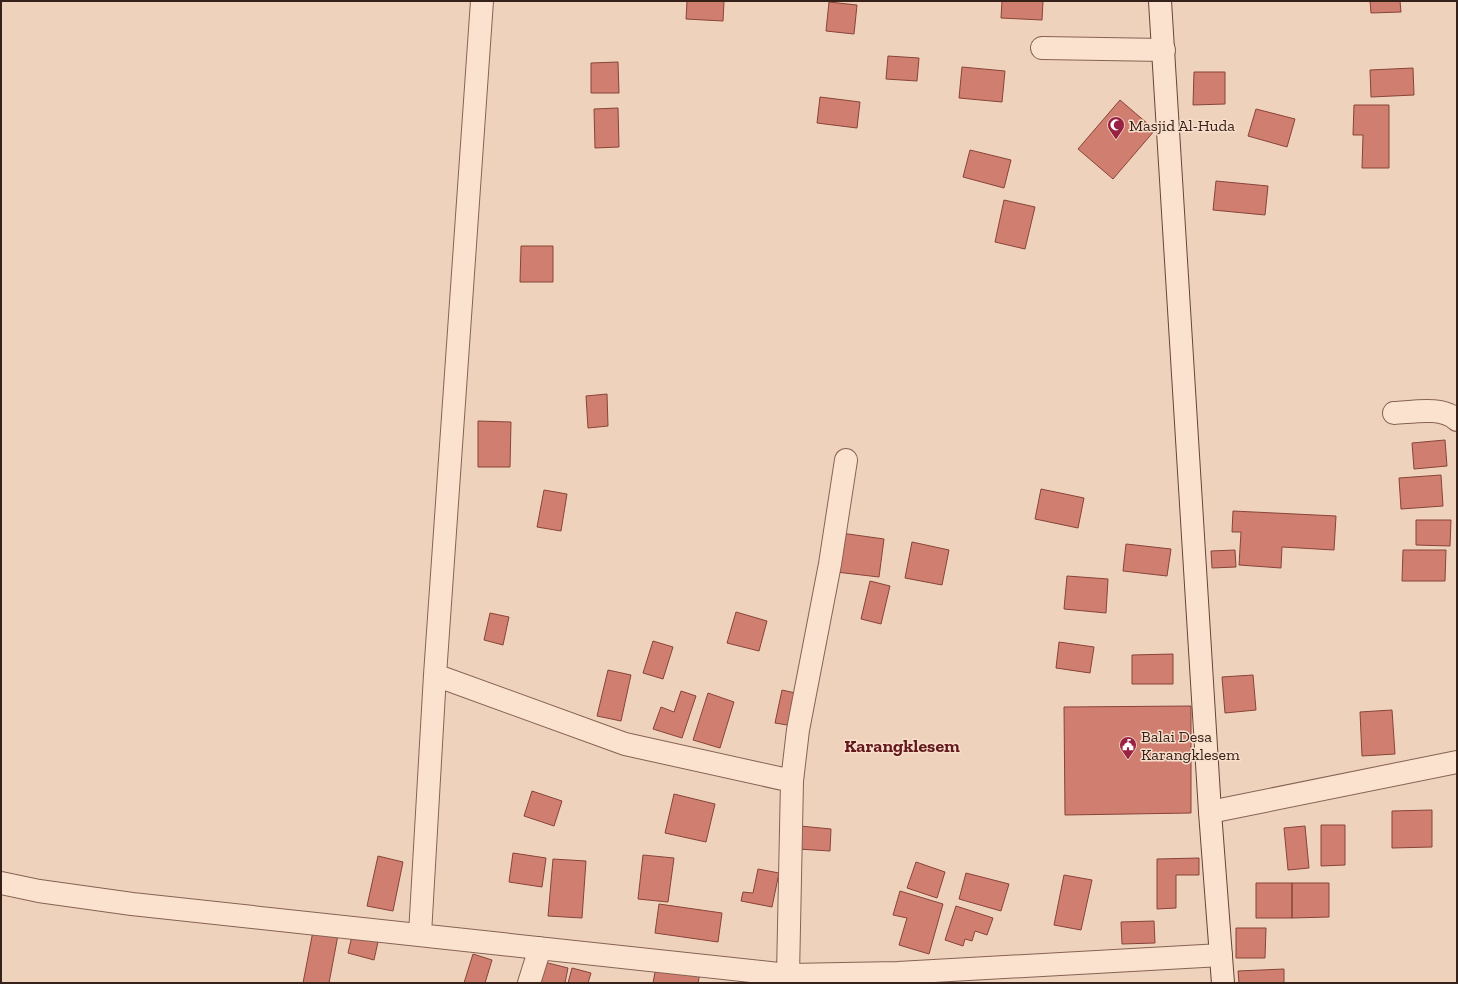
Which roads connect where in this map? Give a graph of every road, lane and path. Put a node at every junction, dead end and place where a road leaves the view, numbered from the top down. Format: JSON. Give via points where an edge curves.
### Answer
{"nodes":[{"id":1,"x":482,"y":1,"type":"edge"},
{"id":2,"x":1160,"y":1,"type":"edge"},
{"id":3,"x":1042,"y":48,"type":"dead end"},
{"id":4,"x":1164,"y":50,"type":"junction"},
{"id":5,"x":1394,"y":413,"type":"dead end"},
{"id":6,"x":1457,"y":420,"type":"edge"},
{"id":7,"x":846,"y":460,"type":"dead end"},
{"id":8,"x":435,"y":675,"type":"junction"},
{"id":9,"x":1457,"y":762,"type":"edge"},
{"id":10,"x":792,"y":781,"type":"junction"},
{"id":11,"x":1210,"y":812,"type":"junction"},
{"id":12,"x":1,"y":883,"type":"edge"},
{"id":13,"x":420,"y":934,"type":"junction"},
{"id":14,"x":540,"y":948,"type":"junction"},
{"id":15,"x":1221,"y":955,"type":"junction"},
{"id":16,"x":788,"y":976,"type":"junction"},
{"id":17,"x":897,"y":978,"type":"edge"},
{"id":18,"x":528,"y":983,"type":"edge"},
{"id":19,"x":1223,"y":983,"type":"edge"}],
"edges":[{"from":1,"to":8,"type":"street"},
{"from":2,"to":4,"type":"street"},
{"from":3,"to":4,"type":"street"},
{"from":4,"to":11,"type":"street"},
{"from":5,"to":6,"type":"street","via":[[1441,411]]},
{"from":7,"to":10,"type":"street","via":[[830,564],[798,730]]},
{"from":8,"to":10,"type":"street","via":[[625,744]]},
{"from":8,"to":13,"type":"street"},
{"from":9,"to":11,"type":"street"},
{"from":10,"to":16,"type":"street"},
{"from":11,"to":15,"type":"street"},
{"from":12,"to":13,"type":"street","via":[[132,904]]},
{"from":13,"to":14,"type":"street"},
{"from":14,"to":16,"type":"street"},
{"from":14,"to":18,"type":"street"},
{"from":15,"to":17,"type":"street"},
{"from":15,"to":19,"type":"street"},
{"from":16,"to":17,"type":"street"}]}
